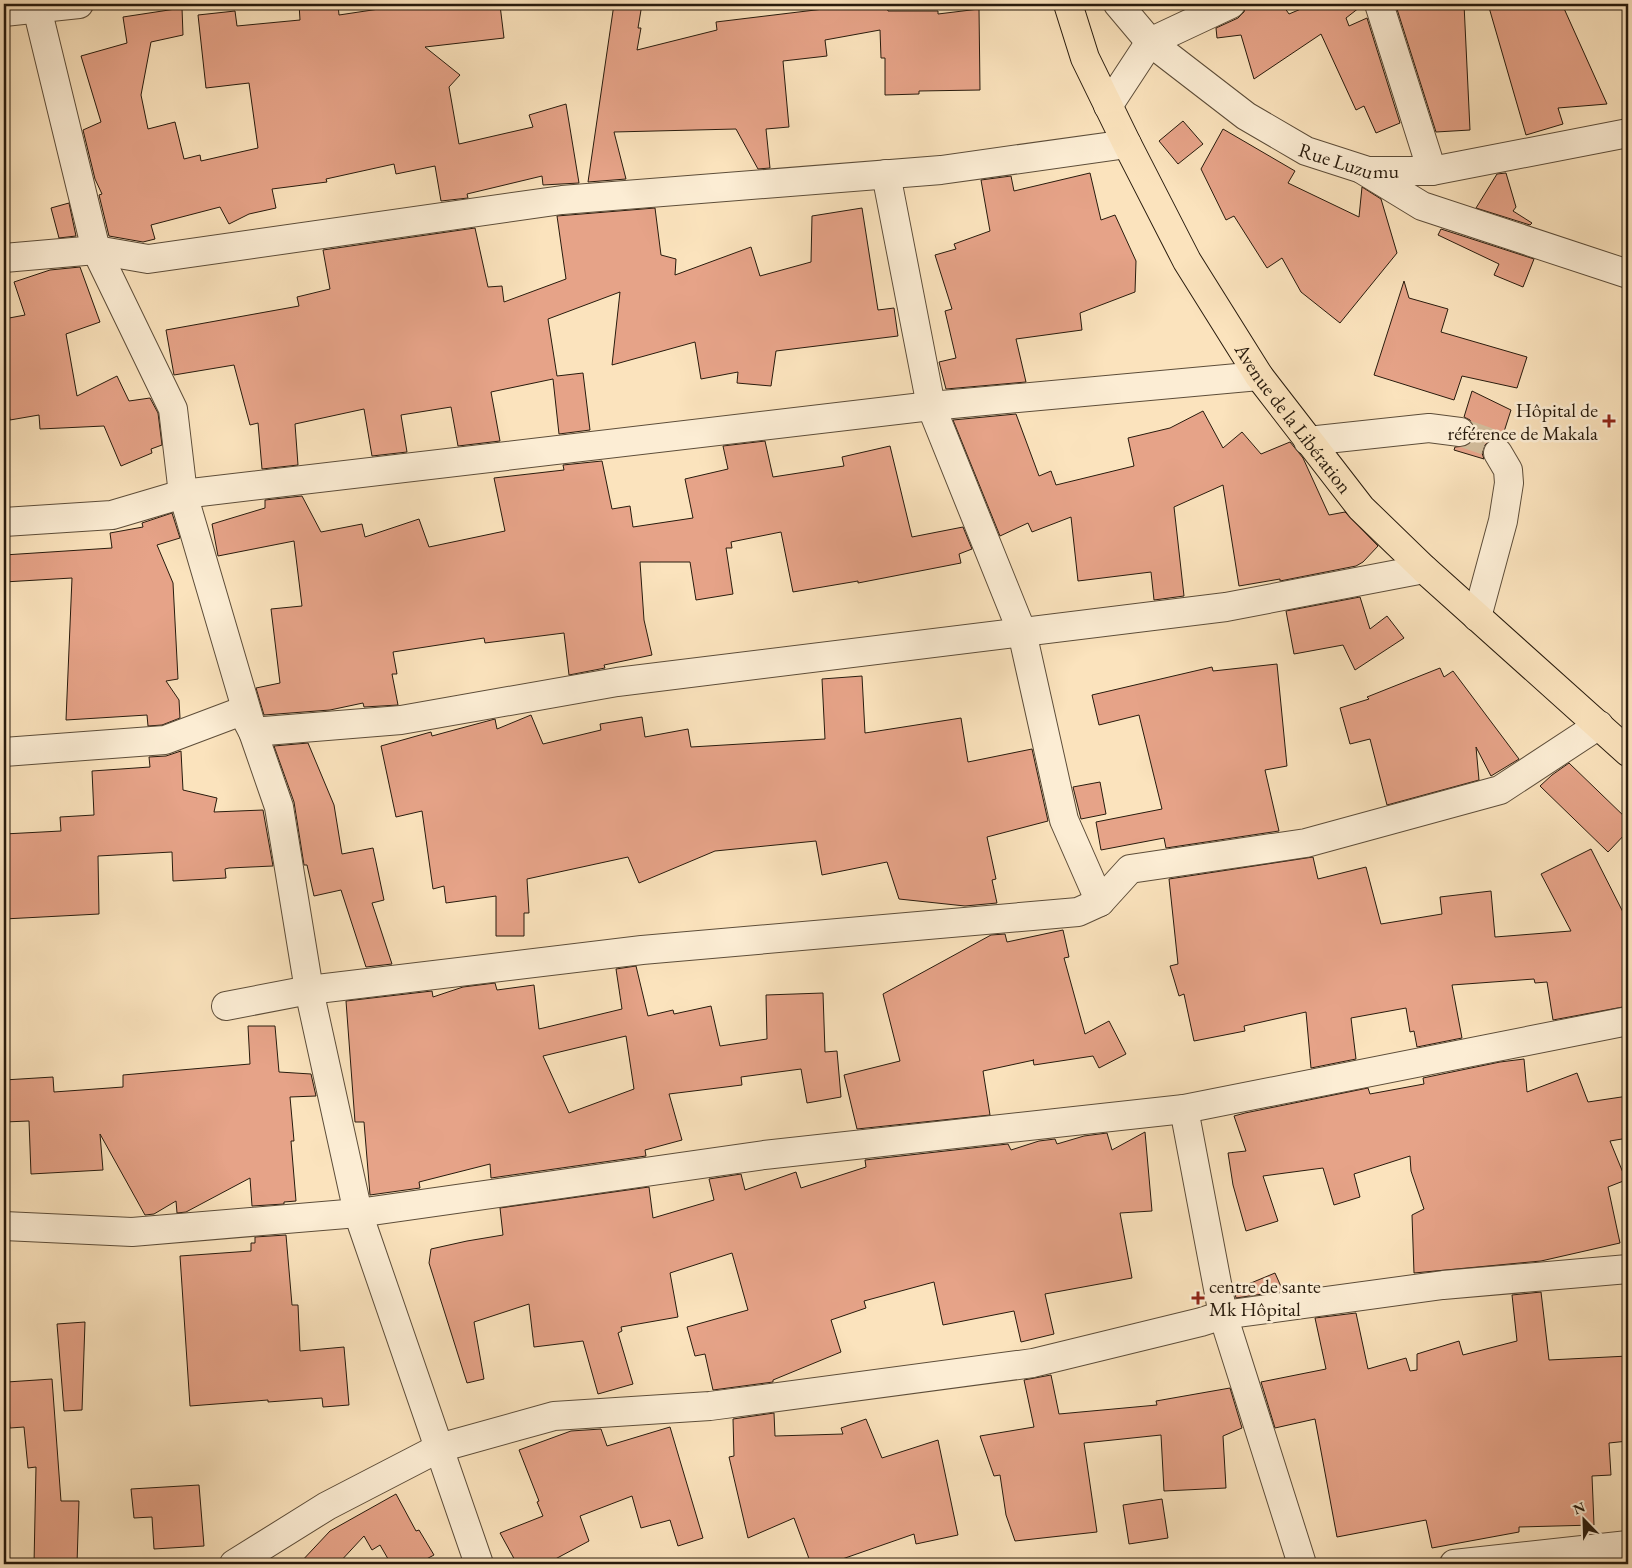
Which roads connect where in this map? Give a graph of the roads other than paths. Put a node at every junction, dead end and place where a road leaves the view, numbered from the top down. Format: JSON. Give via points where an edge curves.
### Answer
{"nodes":[{"id":1,"x":79,"y":4,"type":"edge"},
{"id":2,"x":1068,"y":4,"type":"edge"},
{"id":3,"x":1118,"y":4,"type":"edge"},
{"id":4,"x":1231,"y":4,"type":"edge"},
{"id":5,"x":1379,"y":4,"type":"edge"},
{"id":6,"x":37,"y":6,"type":"edge"},
{"id":7,"x":4,"y":12,"type":"edge"},
{"id":8,"x":1150,"y":42,"type":"junction"},
{"id":9,"x":1108,"y":106,"type":"junction"},
{"id":10,"x":1628,"y":133,"type":"edge"},
{"id":11,"x":1127,"y":144,"type":"junction"},
{"id":12,"x":1360,"y":168,"type":"junction"},
{"id":13,"x":1432,"y":171,"type":"junction"},
{"id":14,"x":886,"y":174,"type":"junction"},
{"id":15,"x":96,"y":250,"type":"junction"},
{"id":16,"x":4,"y":258,"type":"edge"},
{"id":17,"x":1628,"y":274,"type":"edge"},
{"id":18,"x":1258,"y":376,"type":"junction"},
{"id":19,"x":931,"y":406,"type":"junction"},
{"id":20,"x":1460,"y":432,"type":"tunnel mouth"},
{"id":21,"x":1308,"y":441,"type":"junction"},
{"id":22,"x":1498,"y":453,"type":"tunnel mouth"},
{"id":23,"x":183,"y":494,"type":"junction"},
{"id":24,"x":4,"y":522,"type":"edge"},
{"id":25,"x":1424,"y":569,"type":"junction"},
{"id":26,"x":1477,"y":616,"type":"junction"},
{"id":27,"x":1022,"y":632,"type":"junction"},
{"id":28,"x":1599,"y":725,"type":"junction"},
{"id":29,"x":253,"y":732,"type":"junction"},
{"id":30,"x":4,"y":752,"type":"edge"},
{"id":31,"x":1628,"y":752,"type":"edge"},
{"id":32,"x":1100,"y":902,"type":"junction"},
{"id":33,"x":309,"y":990,"type":"junction"},
{"id":34,"x":226,"y":1006,"type":"dead end"},
{"id":35,"x":1628,"y":1022,"type":"edge"},
{"id":36,"x":1184,"y":1109,"type":"junction"},
{"id":37,"x":358,"y":1213,"type":"junction"},
{"id":38,"x":4,"y":1226,"type":"edge"},
{"id":39,"x":1628,"y":1269,"type":"edge"},
{"id":40,"x":1223,"y":1315,"type":"junction"},
{"id":41,"x":439,"y":1448,"type":"junction"},
{"id":42,"x":1628,"y":1545,"type":"edge"},
{"id":43,"x":234,"y":1564,"type":"edge"},
{"id":44,"x":480,"y":1564,"type":"edge"},
{"id":45,"x":1302,"y":1564,"type":"edge"},
{"id":46,"x":1454,"y":1564,"type":"edge"}],
"edges":[{"from":1,"to":6,"type":"street"},
{"from":2,"to":9,"type":"highway","name":"Avenue de la Libération","via":[[1085,58]]},
{"from":3,"to":8,"type":"street","name":"Rue Luzumu"},
{"from":4,"to":8,"type":"street"},
{"from":5,"to":13,"type":"street"},
{"from":6,"to":7,"type":"street"},
{"from":6,"to":15,"type":"street"},
{"from":8,"to":9,"type":"street"},
{"from":8,"to":12,"type":"street","name":"Rue Luzumu","via":[[1246,116],[1306,151]]},
{"from":9,"to":11,"type":"highway","name":"Avenue de la Libération"},
{"from":10,"to":13,"type":"street","name":"Rue Luzumu"},
{"from":11,"to":14,"type":"street","via":[[941,170]]},
{"from":11,"to":18,"type":"highway","name":"Avenue de la Libération","via":[[1187,261]]},
{"from":12,"to":13,"type":"street","name":"Rue Luzumu","via":[[1368,171]]},
{"from":12,"to":17,"type":"street","via":[[1422,206]]},
{"from":14,"to":15,"type":"street","via":[[562,200],[148,259]]},
{"from":14,"to":19,"type":"street"},
{"from":15,"to":16,"type":"street"},
{"from":15,"to":23,"type":"street","via":[[173,408]]},
{"from":18,"to":19,"type":"street"},
{"from":18,"to":21,"type":"highway","name":"Avenue de la Libération"},
{"from":19,"to":23,"type":"street"},
{"from":19,"to":27,"type":"street"},
{"from":20,"to":21,"type":"street","via":[[1429,428]]},
{"from":21,"to":25,"type":"highway","name":"Avenue de la Libération","via":[[1362,508]]},
{"from":22,"to":26,"type":"street","via":[[1508,470],[1509,484],[1503,521]]},
{"from":23,"to":24,"type":"street","via":[[112,515]]},
{"from":23,"to":29,"type":"street"},
{"from":25,"to":26,"type":"highway","name":"Avenue de la Libération"},
{"from":25,"to":27,"type":"street","via":[[1226,607]]},
{"from":26,"to":28,"type":"highway","name":"Avenue de la Libération"},
{"from":27,"to":29,"type":"street","via":[[617,682],[401,720]]},
{"from":27,"to":32,"type":"street","via":[[1064,820]]},
{"from":28,"to":31,"type":"highway","name":"Avenue de la Libération"},
{"from":28,"to":32,"type":"street","via":[[1500,790],[1306,843],[1130,869]]},
{"from":29,"to":30,"type":"street","via":[[242,711],[166,740]]},
{"from":29,"to":33,"type":"street","via":[[279,807]]},
{"from":32,"to":33,"type":"street","via":[[1078,912],[642,950]]},
{"from":33,"to":34,"type":"street"},
{"from":33,"to":37,"type":"street"},
{"from":35,"to":36,"type":"street"},
{"from":36,"to":37,"type":"street","via":[[764,1156]]},
{"from":36,"to":40,"type":"street"},
{"from":37,"to":38,"type":"street","via":[[132,1232]]},
{"from":37,"to":41,"type":"street"},
{"from":39,"to":40,"type":"street","via":[[1443,1285]]},
{"from":40,"to":41,"type":"street","via":[[1033,1363],[710,1406],[554,1416]]},
{"from":40,"to":45,"type":"street"},
{"from":41,"to":43,"type":"street","via":[[327,1506]]},
{"from":41,"to":44,"type":"street"},
{"from":42,"to":46,"type":"street"}]}
